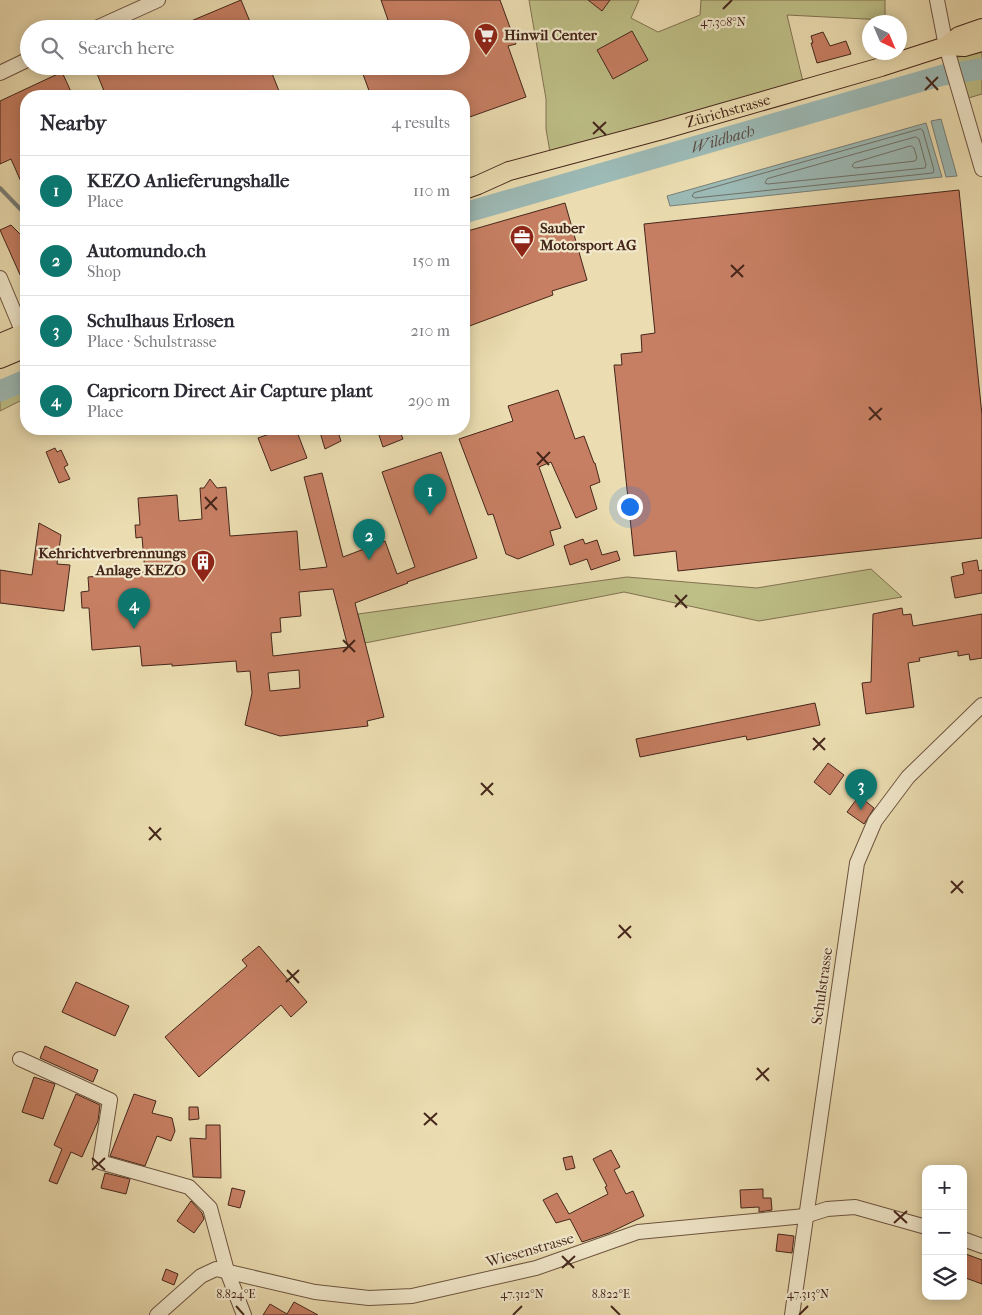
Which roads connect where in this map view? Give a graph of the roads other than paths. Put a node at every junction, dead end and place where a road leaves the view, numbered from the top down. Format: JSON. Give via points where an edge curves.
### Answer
{"nodes":[{"id":1,"x":158,"y":0,"type":"edge"},
{"id":2,"x":937,"y":0,"type":"edge"},
{"id":3,"x":114,"y":20,"type":"edge"},
{"id":4,"x":982,"y":28,"type":"edge"},
{"id":5,"x":982,"y":42,"type":"edge"},
{"id":6,"x":946,"y":46,"type":"junction"},
{"id":7,"x":20,"y":63,"type":"edge"},
{"id":8,"x":0,"y":73,"type":"edge"},
{"id":9,"x":982,"y":169,"type":"edge"},
{"id":10,"x":509,"y":171,"type":"junction"},
{"id":11,"x":470,"y":176,"type":"edge"},
{"id":12,"x":470,"y":188,"type":"edge"},
{"id":13,"x":0,"y":278,"type":"edge"},
{"id":14,"x":20,"y":324,"type":"edge"},
{"id":15,"x":20,"y":340,"type":"edge"},
{"id":16,"x":20,"y":343,"type":"edge"},
{"id":17,"x":0,"y":344,"type":"edge"},
{"id":18,"x":0,"y":359,"type":"edge"},
{"id":19,"x":982,"y":705,"type":"edge"},
{"id":20,"x":20,"y":1058,"type":"dead end"},
{"id":21,"x":805,"y":1216,"type":"junction"},
{"id":22,"x":922,"y":1226,"type":"edge"},
{"id":23,"x":967,"y":1240,"type":"edge"},
{"id":24,"x":982,"y":1246,"type":"edge"},
{"id":25,"x":228,"y":1271,"type":"junction"},
{"id":26,"x":157,"y":1315,"type":"edge"},
{"id":27,"x":244,"y":1315,"type":"edge"},
{"id":28,"x":792,"y":1315,"type":"edge"}],
"edges":[{"from":1,"to":3,"type":"street"},
{"from":2,"to":6,"type":"street"},
{"from":4,"to":6,"type":"main road","name":"Zürichstrasse","via":[[959,36]]},
{"from":5,"to":6,"type":"main road","name":"Zürichstrasse","via":[[964,47]]},
{"from":6,"to":9,"type":"street"},
{"from":6,"to":10,"type":"main road","name":"Zürichstrasse","via":[[795,92]]},
{"from":7,"to":8,"type":"street"},
{"from":10,"to":11,"type":"main road","name":"Zürichstrasse"},
{"from":10,"to":12,"type":"main road","name":"Zürichstrasse"},
{"from":13,"to":14,"type":"street"},
{"from":15,"to":17,"type":"main road"},
{"from":16,"to":18,"type":"main road"},
{"from":19,"to":21,"type":"street","name":"Schulstrasse","via":[[908,777],[875,821],[856,863]]},
{"from":20,"to":25,"type":"street","via":[[110,1100],[100,1162],[189,1187],[210,1208]]},
{"from":21,"to":22,"type":"street","name":"Wiesenstrasse","via":[[827,1209],[856,1207]]},
{"from":21,"to":25,"type":"street","name":"Wiesenstrasse","via":[[638,1232],[536,1268],[412,1296],[369,1298],[316,1292]]},
{"from":21,"to":28,"type":"street","name":"Schulstrasse"},
{"from":23,"to":24,"type":"street"},
{"from":25,"to":26,"type":"street","name":"Wiesenstrasse","via":[[216,1269],[201,1276]]},
{"from":25,"to":27,"type":"street"}]}
